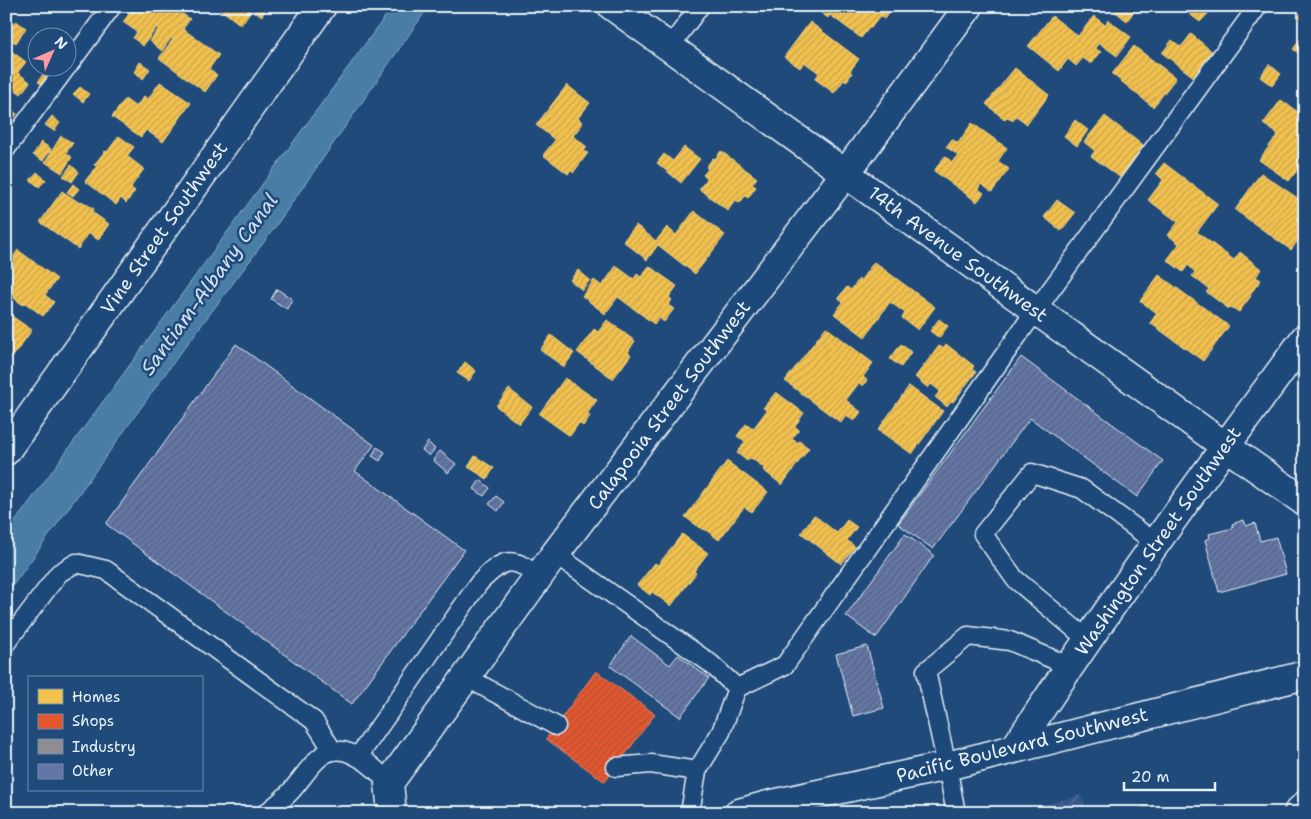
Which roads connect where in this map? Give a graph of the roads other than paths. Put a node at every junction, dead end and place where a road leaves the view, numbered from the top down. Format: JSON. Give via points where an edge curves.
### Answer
{"nodes":[{"id":1,"x":112,"y":6,"type":"edge"},
{"id":2,"x":322,"y":6,"type":"edge"},
{"id":3,"x":612,"y":6,"type":"edge"},
{"id":4,"x":700,"y":6,"type":"edge"},
{"id":5,"x":969,"y":6,"type":"edge"},
{"id":6,"x":1258,"y":6,"type":"edge"},
{"id":7,"x":669,"y":48,"type":"junction"},
{"id":8,"x":78,"y":52,"type":"edge"},
{"id":9,"x":59,"y":78,"type":"edge"},
{"id":10,"x":6,"y":149,"type":"edge"},
{"id":11,"x":845,"y":174,"type":"junction"},
{"id":12,"x":1036,"y":310,"type":"junction"},
{"id":13,"x":1305,"y":338,"type":"edge"},
{"id":14,"x":1225,"y":446,"type":"junction"},
{"id":15,"x":6,"y":451,"type":"edge"},
{"id":16,"x":1305,"y":502,"type":"edge"},
{"id":17,"x":1156,"y":543,"type":"junction"},
{"id":18,"x":556,"y":554,"type":"junction"},
{"id":19,"x":539,"y":577,"type":"junction"},
{"id":20,"x":1088,"y":640,"type":"junction"},
{"id":21,"x":6,"y":643,"type":"edge"},
{"id":22,"x":1069,"y":666,"type":"junction"},
{"id":23,"x":1305,"y":675,"type":"edge"},
{"id":24,"x":466,"y":677,"type":"junction"},
{"id":25,"x":737,"y":688,"type":"junction"},
{"id":26,"x":556,"y":726,"type":"dead end"},
{"id":27,"x":1015,"y":748,"type":"junction"},
{"id":28,"x":333,"y":751,"type":"junction"},
{"id":29,"x":358,"y":757,"type":"junction"},
{"id":30,"x":947,"y":766,"type":"junction"},
{"id":31,"x":616,"y":767,"type":"dead end"},
{"id":32,"x":697,"y":771,"type":"junction"},
{"id":33,"x":389,"y":783,"type":"junction"},
{"id":34,"x":1305,"y":799,"type":"edge"},
{"id":35,"x":769,"y":809,"type":"edge"},
{"id":36,"x":266,"y":813,"type":"edge"},
{"id":37,"x":392,"y":813,"type":"edge"},
{"id":38,"x":690,"y":813,"type":"edge"},
{"id":39,"x":739,"y":813,"type":"edge"},
{"id":40,"x":956,"y":813,"type":"edge"},
{"id":41,"x":1292,"y":813,"type":"edge"}],
"edges":[{"from":1,"to":8,"type":"lane"},
{"from":2,"to":15,"type":"street","name":"Vine Street Southwest"},
{"from":3,"to":7,"type":"street","name":"14th Avenue Southwest"},
{"from":4,"to":7,"type":"lane"},
{"from":5,"to":11,"type":"street","name":"Calapooia Street Southwest"},
{"from":6,"to":12,"type":"lane"},
{"from":7,"to":11,"type":"street","name":"14th Avenue Southwest"},
{"from":9,"to":10,"type":"lane"},
{"from":11,"to":12,"type":"street","name":"14th Avenue Southwest"},
{"from":11,"to":18,"type":"street","name":"Calapooia Street Southwest"},
{"from":12,"to":14,"type":"street","name":"14th Avenue Southwest"},
{"from":12,"to":25,"type":"lane","via":[[785,665]]},
{"from":13,"to":14,"type":"street","name":"Washington Street Southwest"},
{"from":14,"to":16,"type":"street","name":"14th Avenue Southwest"},
{"from":14,"to":17,"type":"street","name":"Washington Street Southwest"},
{"from":17,"to":20,"type":"street","name":"Washington Street Southwest"},
{"from":17,"to":20,"type":"lane","via":[[1082,489],[1032,473],[982,534],[1016,579]]},
{"from":18,"to":19,"type":"street","name":"Calapooia Street Southwest"},
{"from":18,"to":25,"type":"lane","via":[[710,663]]},
{"from":19,"to":24,"type":"street","name":"Calapooia Street Southwest"},
{"from":19,"to":29,"type":"lane","via":[[513,562],[492,569]]},
{"from":20,"to":22,"type":"street","name":"Washington Street Southwest"},
{"from":21,"to":28,"type":"lane","via":[[59,573],[76,563],[106,570],[314,721]]},
{"from":22,"to":27,"type":"street","name":"Washington Street Southwest"},
{"from":22,"to":30,"type":"lane","via":[[1010,641],[968,636],[926,671]]},
{"from":23,"to":27,"type":"street","name":"Pacific Boulevard Southwest"},
{"from":24,"to":26,"type":"lane"},
{"from":24,"to":33,"type":"street","name":"Calapooia Street Southwest"},
{"from":25,"to":32,"type":"lane","via":[[721,732]]},
{"from":27,"to":30,"type":"street","name":"Pacific Boulevard Southwest"},
{"from":28,"to":29,"type":"lane"},
{"from":28,"to":36,"type":"lane","via":[[322,755],[310,766],[292,790]]},
{"from":29,"to":33,"type":"lane"},
{"from":30,"to":35,"type":"street","name":"Pacific Boulevard Southwest"},
{"from":30,"to":40,"type":"lane"},
{"from":31,"to":32,"type":"lane","via":[[651,764]]},
{"from":32,"to":38,"type":"lane"},
{"from":33,"to":37,"type":"street"},
{"from":34,"to":41,"type":"lane"},
{"from":35,"to":39,"type":"street","name":"Pacific Boulevard Southwest"}]}
